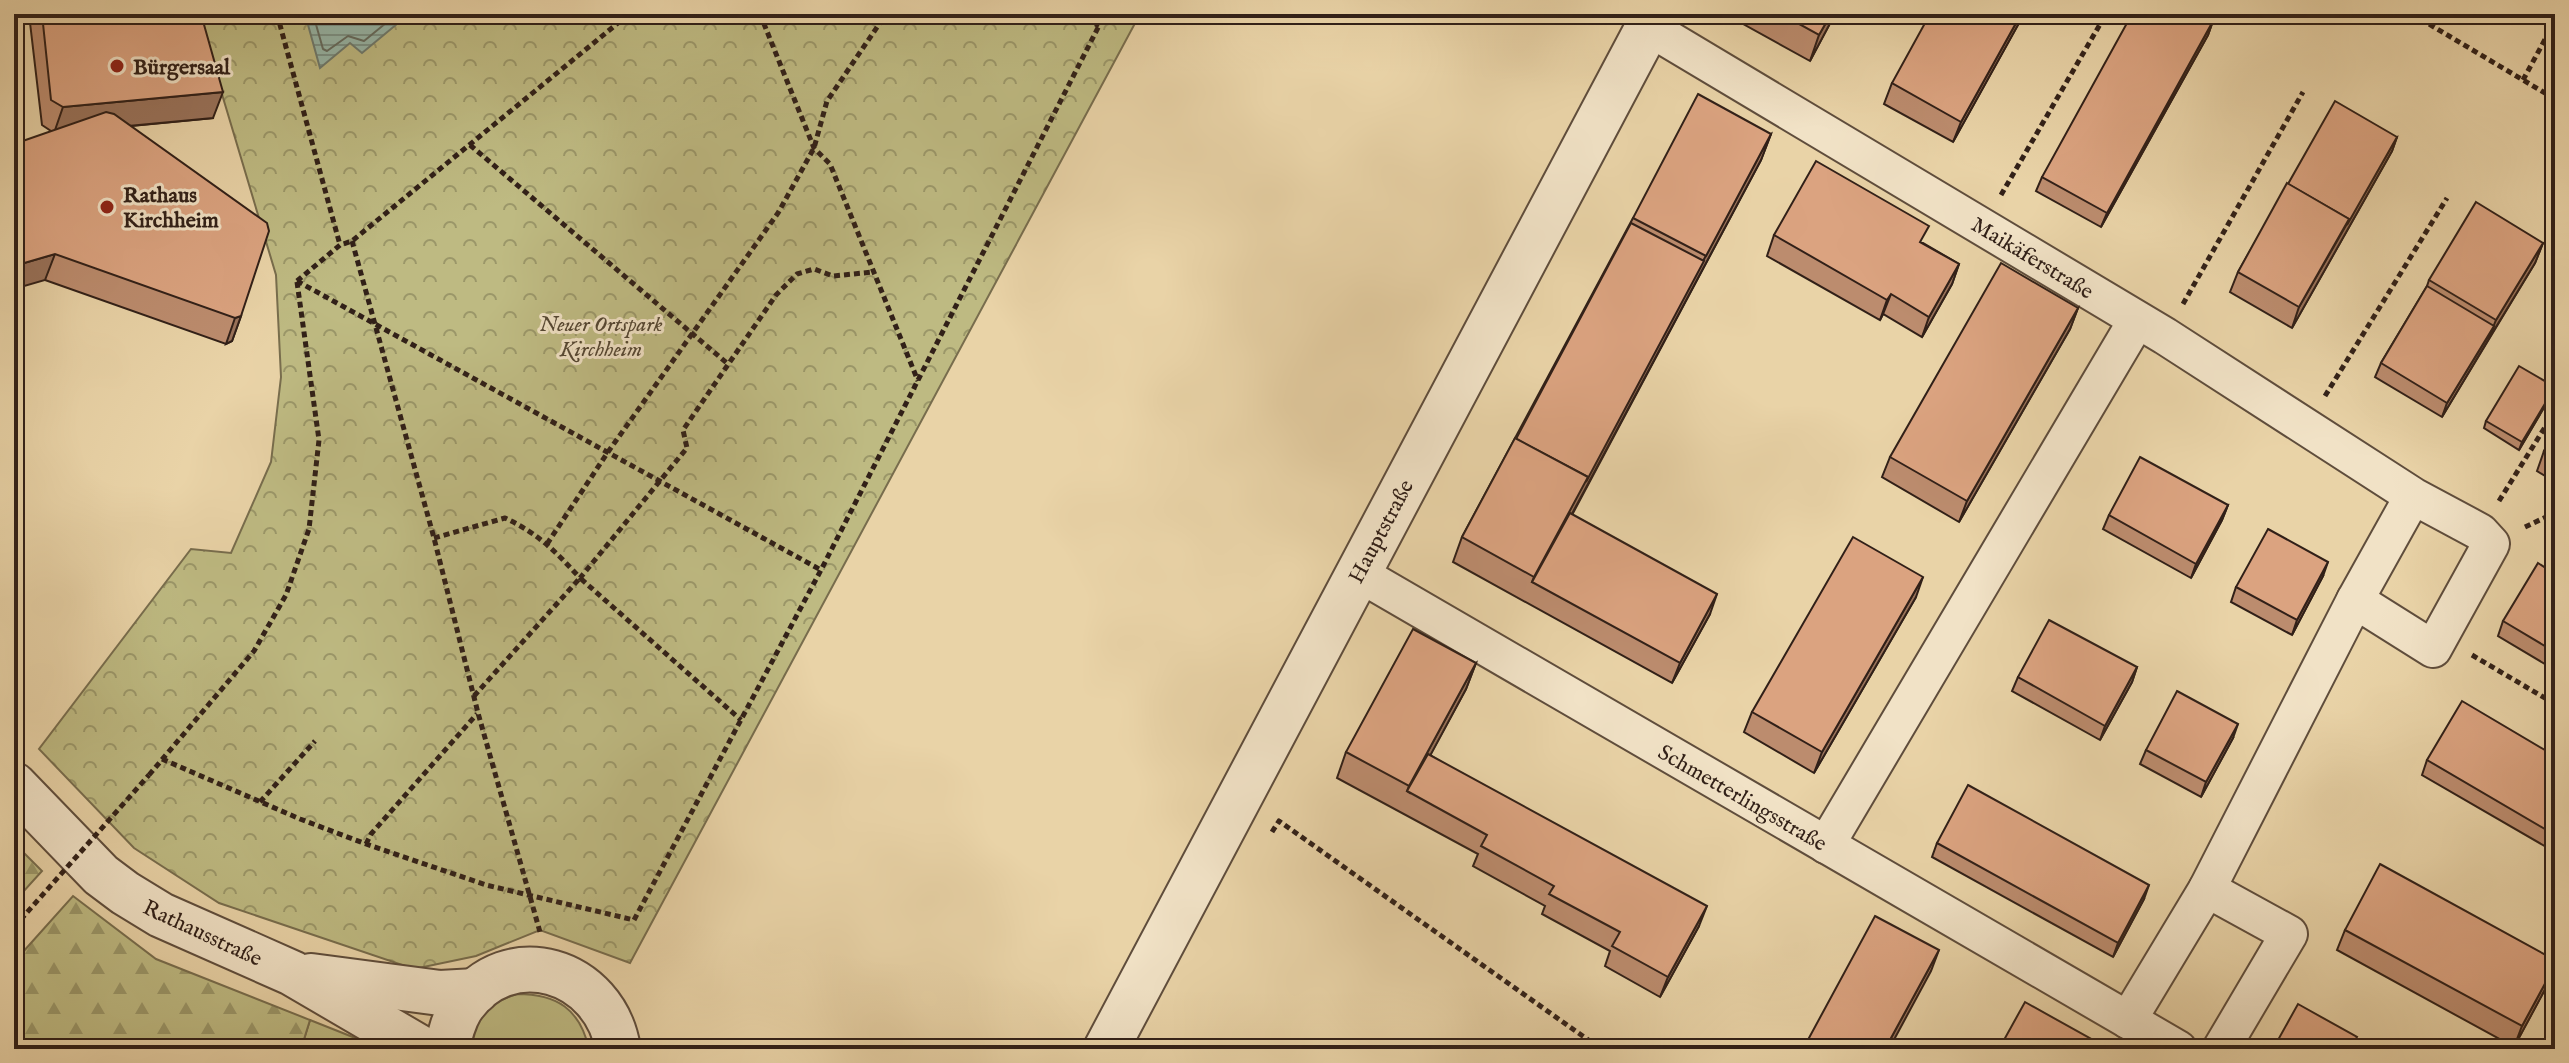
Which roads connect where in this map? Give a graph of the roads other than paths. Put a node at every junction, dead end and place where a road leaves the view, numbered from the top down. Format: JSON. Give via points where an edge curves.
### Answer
{"nodes":[{"id":1,"x":1651,"y":21,"type":"edge"},
{"id":2,"x":2151,"y":328,"type":"junction"},
{"id":3,"x":2413,"y":496,"type":"junction"},
{"id":4,"x":1358,"y":573,"type":"junction"},
{"id":5,"x":2355,"y":600,"type":"junction"},
{"id":6,"x":14,"y":785,"type":"edge"},
{"id":7,"x":1826,"y":845,"type":"junction"},
{"id":8,"x":2207,"y":889,"type":"junction"},
{"id":9,"x":292,"y":973,"type":"junction"},
{"id":10,"x":476,"y":991,"type":"junction"},
{"id":11,"x":2128,"y":1020,"type":"junction"},
{"id":12,"x":422,"y":1049,"type":"edge"},
{"id":13,"x":447,"y":1049,"type":"edge"},
{"id":14,"x":618,"y":1049,"type":"edge"},
{"id":15,"x":1106,"y":1049,"type":"edge"},
{"id":16,"x":2178,"y":1049,"type":"edge"},
{"id":17,"x":2221,"y":1049,"type":"edge"}],
"edges":[{"from":1,"to":2,"type":"street","name":"Maikäferstraße"},
{"from":1,"to":4,"type":"street","name":"Hauptstraße"},
{"from":2,"to":3,"type":"street","name":"Maikäferstraße"},
{"from":2,"to":7,"type":"street"},
{"from":3,"to":5,"type":"street"},
{"from":3,"to":5,"type":"street","name":"Maikäferstraße","via":[[2480,532],[2491,544],[2433,649]]},
{"from":4,"to":7,"type":"street","name":"Schmetterlingsstraße"},
{"from":4,"to":15,"type":"street","name":"Hauptstraße"},
{"from":5,"to":8,"type":"street"},
{"from":6,"to":9,"type":"street","name":"Rathausstraße","via":[[125,893],[161,915]]},
{"from":7,"to":11,"type":"street","name":"Schmetterlingsstraße"},
{"from":8,"to":11,"type":"street"},
{"from":8,"to":17,"type":"street","via":[[2289,934]]},
{"from":9,"to":10,"type":"street","name":"Rathausstraße","via":[[440,993]]},
{"from":9,"to":12,"type":"street","name":"Rathausstraße"},
{"from":10,"to":13,"type":"street","via":[[456,1018]]},
{"from":10,"to":14,"type":"street","via":[[510,973],[530,970],[568,977],[599,1001],[610,1017]]},
{"from":11,"to":16,"type":"street","name":"Schmetterlingsstraße"}]}
